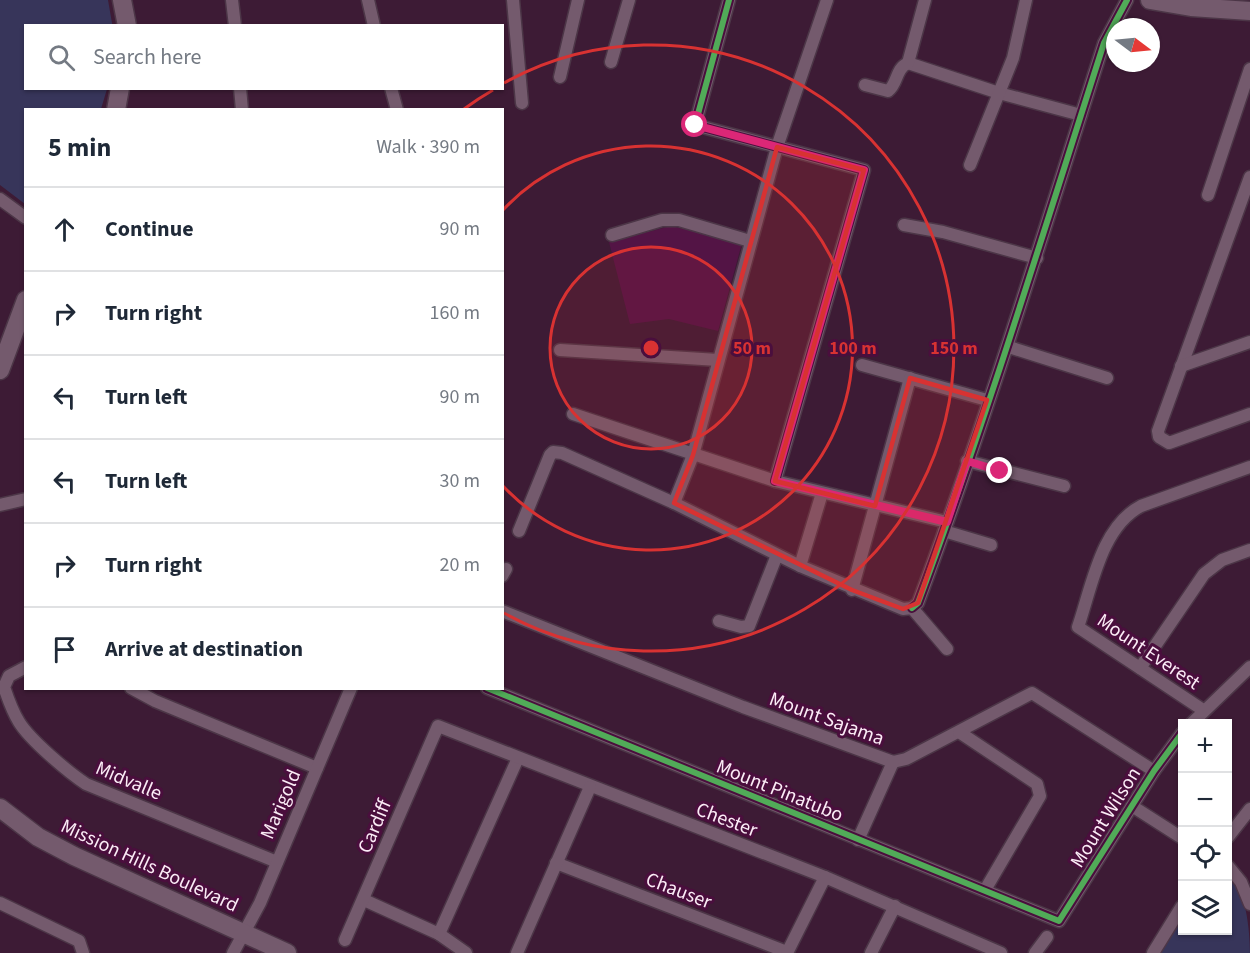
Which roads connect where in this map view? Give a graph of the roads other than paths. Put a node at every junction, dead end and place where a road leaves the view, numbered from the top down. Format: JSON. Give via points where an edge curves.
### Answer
{"nodes":[{"id":1,"x":122,"y":0,"type":"edge"},
{"id":2,"x":368,"y":0,"type":"edge"},
{"id":3,"x":513,"y":0,"type":"edge"},
{"id":4,"x":578,"y":0,"type":"edge"},
{"id":5,"x":629,"y":0,"type":"edge"},
{"id":6,"x":729,"y":0,"type":"edge"},
{"id":7,"x":827,"y":0,"type":"edge"},
{"id":8,"x":925,"y":0,"type":"edge"},
{"id":9,"x":1026,"y":0,"type":"edge"},
{"id":10,"x":1127,"y":0,"type":"edge"},
{"id":11,"x":236,"y":1,"type":"edge"},
{"id":12,"x":1159,"y":1,"type":"edge"},
{"id":13,"x":1191,"y":4,"type":"edge"},
{"id":14,"x":1250,"y":12,"type":"edge"},
{"id":15,"x":127,"y":24,"type":"edge"},
{"id":16,"x":235,"y":24,"type":"edge"},
{"id":17,"x":374,"y":24,"type":"edge"},
{"id":18,"x":611,"y":62,"type":"dead end"},
{"id":19,"x":908,"y":63,"type":"junction"},
{"id":20,"x":1250,"y":69,"type":"edge"},
{"id":21,"x":560,"y":77,"type":"dead end"},
{"id":22,"x":865,"y":85,"type":"dead end"},
{"id":23,"x":120,"y":90,"type":"edge"},
{"id":24,"x":240,"y":90,"type":"edge"},
{"id":25,"x":391,"y":90,"type":"edge"},
{"id":26,"x":999,"y":93,"type":"junction"},
{"id":27,"x":522,"y":103,"type":"dead end"},
{"id":28,"x":116,"y":108,"type":"edge"},
{"id":29,"x":242,"y":108,"type":"edge"},
{"id":30,"x":396,"y":108,"type":"edge"},
{"id":31,"x":1081,"y":115,"type":"junction"},
{"id":32,"x":777,"y":147,"type":"junction"},
{"id":33,"x":970,"y":165,"type":"dead end"},
{"id":34,"x":1250,"y":177,"type":"edge"},
{"id":35,"x":1245,"y":194,"type":"junction"},
{"id":36,"x":1209,"y":195,"type":"dead end"},
{"id":37,"x":0,"y":199,"type":"edge"},
{"id":38,"x":1250,"y":209,"type":"edge"},
{"id":39,"x":24,"y":217,"type":"edge"},
{"id":40,"x":904,"y":225,"type":"dead end"},
{"id":41,"x":612,"y":235,"type":"dead end"},
{"id":42,"x":750,"y":241,"type":"junction"},
{"id":43,"x":1037,"y":258,"type":"junction"},
{"id":44,"x":24,"y":305,"type":"edge"},
{"id":45,"x":1250,"y":342,"type":"edge"},
{"id":46,"x":1009,"y":347,"type":"junction"},
{"id":47,"x":560,"y":350,"type":"dead end"},
{"id":48,"x":718,"y":360,"type":"junction"},
{"id":49,"x":862,"y":365,"type":"dead end"},
{"id":50,"x":1181,"y":366,"type":"junction"},
{"id":51,"x":0,"y":370,"type":"edge"},
{"id":52,"x":910,"y":378,"type":"junction"},
{"id":53,"x":1107,"y":378,"type":"dead end"},
{"id":54,"x":987,"y":400,"type":"junction"},
{"id":55,"x":573,"y":414,"type":"dead end"},
{"id":56,"x":1250,"y":414,"type":"edge"},
{"id":57,"x":693,"y":455,"type":"junction"},
{"id":58,"x":967,"y":461,"type":"junction"},
{"id":59,"x":1250,"y":467,"type":"edge"},
{"id":60,"x":775,"y":481,"type":"junction"},
{"id":61,"x":1064,"y":486,"type":"dead end"},
{"id":62,"x":822,"y":494,"type":"junction"},
{"id":63,"x":24,"y":499,"type":"edge"},
{"id":64,"x":674,"y":503,"type":"junction"},
{"id":65,"x":0,"y":505,"type":"edge"},
{"id":66,"x":875,"y":506,"type":"junction"},
{"id":67,"x":946,"y":527,"type":"junction"},
{"id":68,"x":519,"y":531,"type":"dead end"},
{"id":69,"x":991,"y":545,"type":"dead end"},
{"id":70,"x":1250,"y":550,"type":"edge"},
{"id":71,"x":777,"y":555,"type":"junction"},
{"id":72,"x":800,"y":566,"type":"junction"},
{"id":73,"x":852,"y":590,"type":"junction"},
{"id":74,"x":912,"y":608,"type":"junction"},
{"id":75,"x":504,"y":612,"type":"edge"},
{"id":76,"x":719,"y":621,"type":"dead end"},
{"id":77,"x":947,"y":649,"type":"dead end"},
{"id":78,"x":1250,"y":667,"type":"edge"},
{"id":79,"x":24,"y":668,"type":"edge"},
{"id":80,"x":1140,"y":668,"type":"junction"},
{"id":81,"x":134,"y":690,"type":"edge"},
{"id":82,"x":350,"y":690,"type":"edge"},
{"id":83,"x":493,"y":690,"type":"edge"},
{"id":84,"x":1203,"y":710,"type":"junction"},
{"id":85,"x":1195,"y":719,"type":"edge"},
{"id":86,"x":438,"y":726,"type":"joint"},
{"id":87,"x":959,"y":732,"type":"junction"},
{"id":88,"x":1178,"y":738,"type":"edge"},
{"id":89,"x":518,"y":758,"type":"junction"},
{"id":90,"x":893,"y":762,"type":"junction"},
{"id":91,"x":317,"y":768,"type":"junction"},
{"id":92,"x":1154,"y":771,"type":"junction"},
{"id":93,"x":590,"y":787,"type":"junction"},
{"id":94,"x":1132,"y":806,"type":"junction"},
{"id":95,"x":0,"y":808,"type":"edge"},
{"id":96,"x":1250,"y":810,"type":"edge"},
{"id":97,"x":1232,"y":831,"type":"edge"},
{"id":98,"x":1178,"y":835,"type":"edge"},
{"id":99,"x":858,"y":840,"type":"junction"},
{"id":100,"x":276,"y":862,"type":"junction"},
{"id":101,"x":556,"y":863,"type":"junction"},
{"id":102,"x":1232,"y":872,"type":"edge"},
{"id":103,"x":825,"y":877,"type":"junction"},
{"id":104,"x":985,"y":890,"type":"junction"},
{"id":105,"x":364,"y":900,"type":"junction"},
{"id":106,"x":0,"y":903,"type":"edge"},
{"id":107,"x":1250,"y":904,"type":"edge"},
{"id":108,"x":895,"y":906,"type":"junction"},
{"id":109,"x":1178,"y":912,"type":"edge"},
{"id":110,"x":1059,"y":921,"type":"joint"},
{"id":111,"x":243,"y":934,"type":"junction"},
{"id":112,"x":439,"y":934,"type":"junction"},
{"id":113,"x":1047,"y":937,"type":"dead end"},
{"id":114,"x":345,"y":940,"type":"dead end"},
{"id":115,"x":83,"y":953,"type":"edge"},
{"id":116,"x":232,"y":953,"type":"edge"},
{"id":117,"x":287,"y":953,"type":"edge"},
{"id":118,"x":466,"y":953,"type":"edge"},
{"id":119,"x":517,"y":953,"type":"edge"},
{"id":120,"x":787,"y":953,"type":"edge"},
{"id":121,"x":871,"y":953,"type":"edge"},
{"id":122,"x":1001,"y":953,"type":"edge"},
{"id":123,"x":1035,"y":953,"type":"edge"},
{"id":124,"x":1153,"y":953,"type":"edge"}],
"edges":[{"from":1,"to":15,"type":"street"},
{"from":2,"to":17,"type":"street"},
{"from":3,"to":27,"type":"street"},
{"from":4,"to":21,"type":"street"},
{"from":5,"to":18,"type":"street"},
{"from":6,"to":32,"type":"street","via":[[695,125]]},
{"from":7,"to":32,"type":"street"},
{"from":8,"to":19,"type":"street"},
{"from":9,"to":26,"type":"street","via":[[1016,47]]},
{"from":10,"to":31,"type":"street","via":[[1104,43]]},
{"from":11,"to":16,"type":"street"},
{"from":12,"to":13,"type":"street"},
{"from":13,"to":14,"type":"street"},
{"from":19,"to":22,"type":"street","via":[[900,67],[889,91]]},
{"from":19,"to":26,"type":"street"},
{"from":20,"to":36,"type":"street"},
{"from":23,"to":28,"type":"street"},
{"from":24,"to":29,"type":"street"},
{"from":25,"to":30,"type":"street"},
{"from":26,"to":31,"type":"street"},
{"from":26,"to":33,"type":"street"},
{"from":31,"to":43,"type":"street"},
{"from":32,"to":42,"type":"street"},
{"from":32,"to":60,"type":"street","via":[[864,170]]},
{"from":34,"to":35,"type":"street"},
{"from":35,"to":38,"type":"street"},
{"from":35,"to":50,"type":"street"},
{"from":37,"to":39,"type":"street"},
{"from":40,"to":43,"type":"street"},
{"from":41,"to":42,"type":"street","via":[[662,220],[679,220]]},
{"from":42,"to":48,"type":"street"},
{"from":43,"to":46,"type":"street"},
{"from":44,"to":51,"type":"street"},
{"from":45,"to":50,"type":"street"},
{"from":46,"to":53,"type":"street"},
{"from":46,"to":54,"type":"street"},
{"from":47,"to":48,"type":"street"},
{"from":48,"to":57,"type":"street"},
{"from":49,"to":52,"type":"street"},
{"from":50,"to":56,"type":"street","via":[[1158,431],[1162,441],[1169,443]]},
{"from":52,"to":54,"type":"street"},
{"from":52,"to":66,"type":"street"},
{"from":54,"to":58,"type":"street"},
{"from":55,"to":57,"type":"street"},
{"from":57,"to":60,"type":"street"},
{"from":57,"to":64,"type":"street"},
{"from":58,"to":61,"type":"street"},
{"from":58,"to":67,"type":"street"},
{"from":59,"to":80,"type":"street","name":"Mount Everest","via":[[1141,506],[1126,514],[1114,531],[1078,627]]},
{"from":60,"to":62,"type":"street"},
{"from":62,"to":66,"type":"street"},
{"from":62,"to":72,"type":"street"},
{"from":63,"to":65,"type":"street"},
{"from":64,"to":68,"type":"street","via":[[553,452]]},
{"from":64,"to":71,"type":"street"},
{"from":66,"to":67,"type":"street"},
{"from":66,"to":73,"type":"street"},
{"from":67,"to":69,"type":"street"},
{"from":67,"to":74,"type":"street","via":[[918,603]]},
{"from":70,"to":80,"type":"street","via":[[1222,561],[1204,574]]},
{"from":71,"to":72,"type":"street"},
{"from":71,"to":76,"type":"street","via":[[749,626]]},
{"from":72,"to":73,"type":"street"},
{"from":73,"to":74,"type":"street","via":[[903,609]]},
{"from":74,"to":77,"type":"street"},
{"from":75,"to":90,"type":"street","name":"Mount Sajama","via":[[721,699]]},
{"from":78,"to":84,"type":"street"},
{"from":79,"to":100,"type":"street","name":"Midvalle","via":[[9,676],[4,687],[20,724],[86,784]]},
{"from":80,"to":84,"type":"street","name":"Mount Everest"},
{"from":81,"to":91,"type":"street"},
{"from":82,"to":91,"type":"street","name":"Marigold"},
{"from":83,"to":99,"type":"street","name":"Mount Pinatubo"},
{"from":84,"to":85,"type":"street"},
{"from":86,"to":89,"type":"street","name":"Chester"},
{"from":86,"to":105,"type":"street","name":"Cardiff"},
{"from":87,"to":90,"type":"street","name":"Mount Sajama"},
{"from":87,"to":92,"type":"street","name":"Mount Sajama","via":[[1032,693]]},
{"from":87,"to":104,"type":"street","via":[[1037,784],[1040,790]]},
{"from":88,"to":92,"type":"street","name":"Mount Wilson"},
{"from":89,"to":93,"type":"street","name":"Chester"},
{"from":89,"to":112,"type":"street"},
{"from":90,"to":99,"type":"street"},
{"from":91,"to":100,"type":"street","name":"Marigold"},
{"from":92,"to":94,"type":"street","name":"Mount Wilson"},
{"from":93,"to":101,"type":"street"},
{"from":93,"to":103,"type":"street","name":"Chester"},
{"from":94,"to":98,"type":"street"},
{"from":94,"to":110,"type":"street","name":"Mount Wilson"},
{"from":95,"to":111,"type":"street","name":"Mission Hills Boulevard","via":[[38,837],[74,856]]},
{"from":96,"to":97,"type":"street"},
{"from":99,"to":104,"type":"street","name":"Mount Pinatubo"},
{"from":100,"to":111,"type":"street","name":"Marigold"},
{"from":101,"to":119,"type":"street"},
{"from":101,"to":120,"type":"street","name":"Chauser"},
{"from":102,"to":107,"type":"street"},
{"from":103,"to":108,"type":"street","name":"Chester"},
{"from":103,"to":120,"type":"street"},
{"from":104,"to":110,"type":"street","name":"Mount Pinatubo"},
{"from":105,"to":112,"type":"street"},
{"from":105,"to":114,"type":"street","name":"Cardiff"},
{"from":106,"to":115,"type":"street","via":[[79,941]]},
{"from":108,"to":121,"type":"street"},
{"from":108,"to":122,"type":"street","name":"Chester"},
{"from":109,"to":124,"type":"street"},
{"from":111,"to":116,"type":"street","name":"Marigold"},
{"from":111,"to":117,"type":"street","name":"Mission Hills Boulevard"},
{"from":112,"to":118,"type":"street"},
{"from":113,"to":123,"type":"street"}]}
